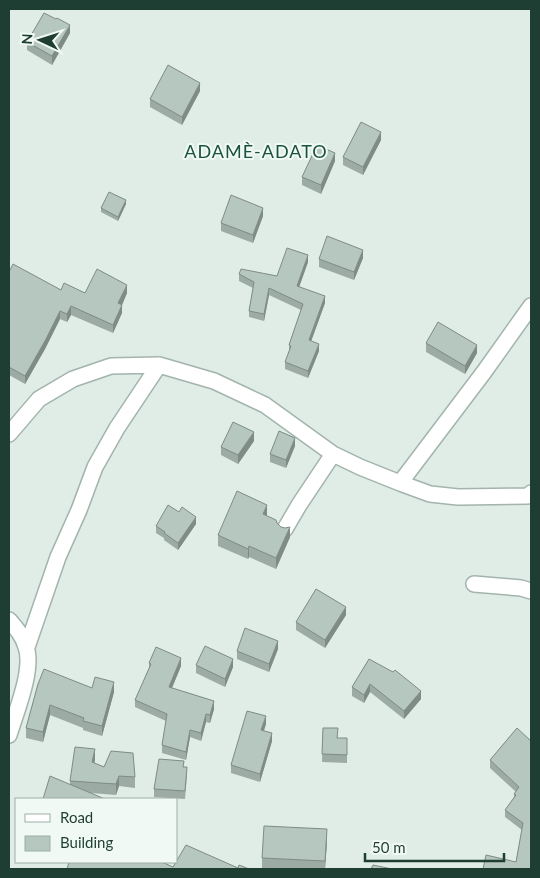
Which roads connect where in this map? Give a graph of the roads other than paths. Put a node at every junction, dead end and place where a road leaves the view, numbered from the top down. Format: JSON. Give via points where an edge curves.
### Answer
{"nodes":[{"id":1,"x":531,"y":306,"type":"edge"},
{"id":2,"x":160,"y":365,"type":"junction"},
{"id":3,"x":9,"y":434,"type":"edge"},
{"id":4,"x":333,"y":454,"type":"junction"},
{"id":5,"x":400,"y":484,"type":"junction"},
{"id":6,"x":531,"y":493,"type":"edge"},
{"id":7,"x":285,"y":529,"type":"edge"},
{"id":8,"x":474,"y":584,"type":"dead end"},
{"id":9,"x":531,"y":591,"type":"edge"},
{"id":10,"x":9,"y":620,"type":"edge"},
{"id":11,"x":27,"y":647,"type":"junction"},
{"id":12,"x":9,"y":735,"type":"edge"}],
"edges":[{"from":1,"to":5,"type":"street"},
{"from":2,"to":3,"type":"street","via":[[111,366],[73,379],[39,399]]},
{"from":2,"to":4,"type":"street","via":[[214,381],[265,405]]},
{"from":2,"to":11,"type":"street","via":[[95,467],[58,557]]},
{"from":4,"to":5,"type":"street"},
{"from":4,"to":7,"type":"street"},
{"from":5,"to":6,"type":"street","via":[[430,494],[458,497],[528,496]]},
{"from":8,"to":9,"type":"street"},
{"from":10,"to":11,"type":"street"},
{"from":11,"to":12,"type":"street","via":[[28,666]]}]}
